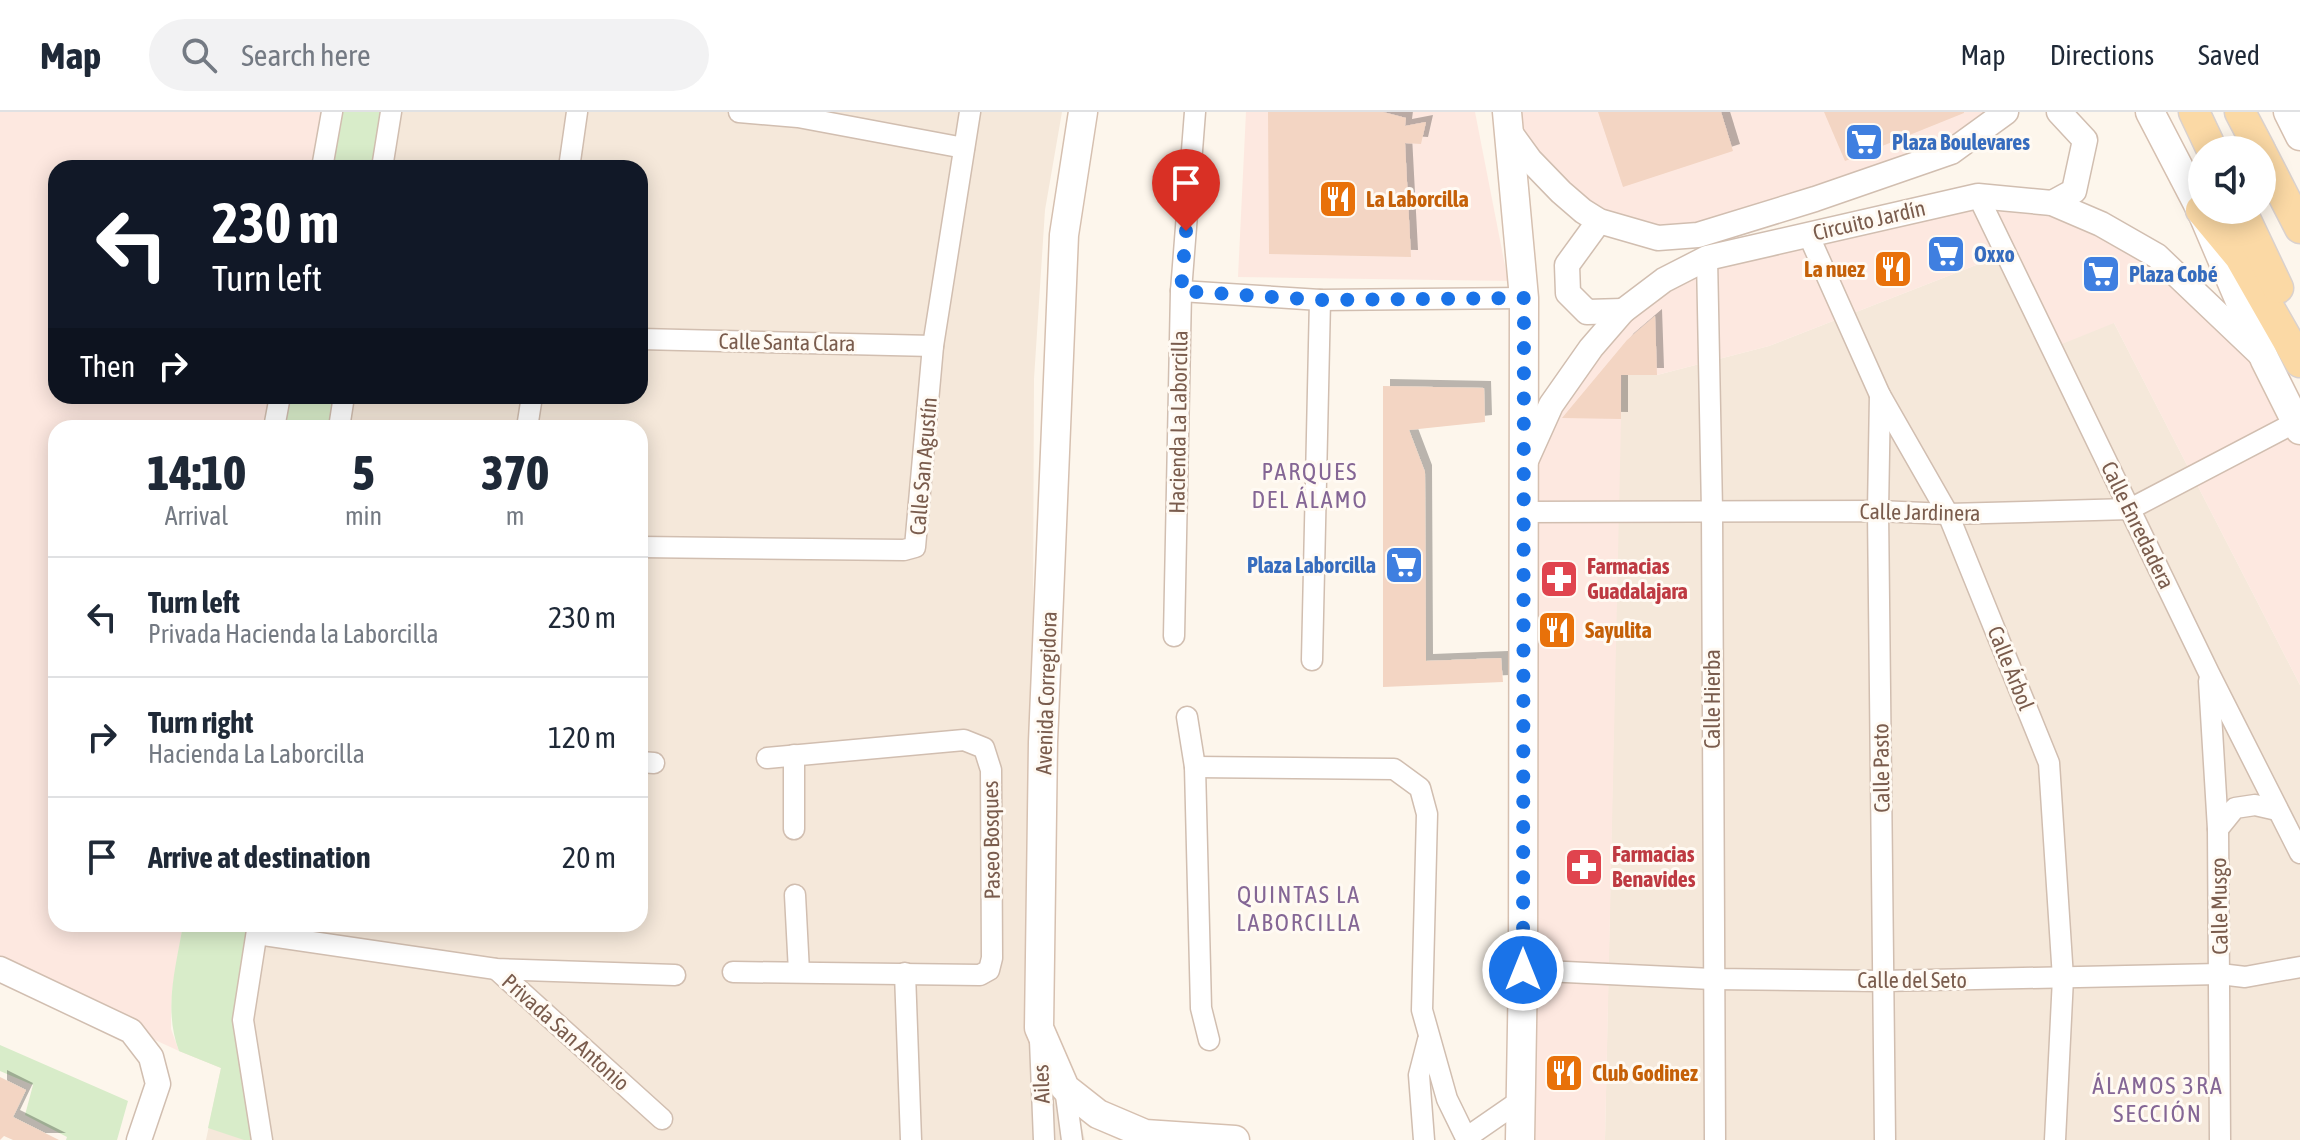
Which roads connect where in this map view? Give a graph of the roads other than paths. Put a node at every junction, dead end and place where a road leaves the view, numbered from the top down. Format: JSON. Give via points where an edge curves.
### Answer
{"nodes":[{"id":1,"x":332,"y":112,"type":"edge"},
{"id":2,"x":391,"y":112,"type":"edge"},
{"id":3,"x":577,"y":112,"type":"edge"},
{"id":4,"x":739,"y":112,"type":"edge"},
{"id":5,"x":970,"y":112,"type":"edge"},
{"id":6,"x":1083,"y":112,"type":"edge"},
{"id":7,"x":1195,"y":112,"type":"edge"},
{"id":8,"x":2006,"y":112,"type":"edge"},
{"id":9,"x":2059,"y":112,"type":"edge"},
{"id":10,"x":2150,"y":112,"type":"edge"},
{"id":11,"x":2194,"y":112,"type":"edge"},
{"id":12,"x":2240,"y":112,"type":"edge"},
{"id":13,"x":2288,"y":112,"type":"edge"},
{"id":14,"x":1508,"y":122,"type":"edge"},
{"id":15,"x":2205,"y":136,"type":"edge"},
{"id":16,"x":2253,"y":136,"type":"edge"},
{"id":17,"x":2300,"y":136,"type":"edge"},
{"id":18,"x":964,"y":148,"type":"junction"},
{"id":19,"x":323,"y":160,"type":"edge"},
{"id":20,"x":383,"y":160,"type":"edge"},
{"id":21,"x":570,"y":160,"type":"edge"},
{"id":22,"x":2276,"y":181,"type":"edge"},
{"id":23,"x":2188,"y":185,"type":"edge"},
{"id":24,"x":1978,"y":196,"type":"junction"},
{"id":25,"x":2052,"y":203,"type":"junction"},
{"id":26,"x":1599,"y":221,"type":"junction"},
{"id":27,"x":2207,"y":224,"type":"edge"},
{"id":28,"x":2213,"y":224,"type":"edge"},
{"id":29,"x":2248,"y":224,"type":"edge"},
{"id":30,"x":2300,"y":228,"type":"edge"},
{"id":31,"x":1808,"y":234,"type":"junction"},
{"id":32,"x":1707,"y":258,"type":"junction"},
{"id":33,"x":1181,"y":291,"type":"junction"},
{"id":34,"x":1524,"y":298,"type":"junction"},
{"id":35,"x":1320,"y":300,"type":"junction"},
{"id":36,"x":1623,"y":311,"type":"junction"},
{"id":37,"x":2300,"y":333,"type":"edge"},
{"id":38,"x":648,"y":339,"type":"edge"},
{"id":39,"x":933,"y":346,"type":"junction"},
{"id":40,"x":2265,"y":360,"type":"junction"},
{"id":41,"x":2300,"y":362,"type":"edge"},
{"id":42,"x":1880,"y":395,"type":"junction"},
{"id":43,"x":2298,"y":426,"type":"edge"},
{"id":44,"x":1523,"y":467,"type":"junction"},
{"id":45,"x":2130,"y":509,"type":"junction"},
{"id":46,"x":1712,"y":510,"type":"junction"},
{"id":47,"x":1878,"y":511,"type":"junction"},
{"id":48,"x":1523,"y":512,"type":"junction"},
{"id":49,"x":1948,"y":514,"type":"junction"},
{"id":50,"x":648,"y":547,"type":"edge"},
{"id":51,"x":1174,"y":636,"type":"dead end"},
{"id":52,"x":1312,"y":660,"type":"dead end"},
{"id":53,"x":2209,"y":673,"type":"junction"},
{"id":54,"x":1187,"y":717,"type":"dead end"},
{"id":55,"x":794,"y":755,"type":"junction"},
{"id":56,"x":767,"y":758,"type":"dead end"},
{"id":57,"x":1195,"y":767,"type":"junction"},
{"id":58,"x":2277,"y":810,"type":"junction"},
{"id":59,"x":794,"y":829,"type":"dead end"},
{"id":60,"x":2218,"y":829,"type":"junction"},
{"id":61,"x":2300,"y":853,"type":"edge"},
{"id":62,"x":795,"y":895,"type":"dead end"},
{"id":63,"x":257,"y":932,"type":"edge"},
{"id":64,"x":275,"y":932,"type":"edge"},
{"id":65,"x":2300,"y":967,"type":"edge"},
{"id":66,"x":0,"y":969,"type":"edge"},
{"id":67,"x":496,"y":969,"type":"junction"},
{"id":68,"x":1523,"y":970,"type":"junction"},
{"id":69,"x":733,"y":972,"type":"dead end"},
{"id":70,"x":799,"y":972,"type":"junction"},
{"id":71,"x":905,"y":973,"type":"junction"},
{"id":72,"x":2220,"y":974,"type":"junction"},
{"id":73,"x":675,"y":975,"type":"dead end"},
{"id":74,"x":2063,"y":978,"type":"junction"},
{"id":75,"x":1712,"y":979,"type":"junction"},
{"id":76,"x":1882,"y":981,"type":"junction"},
{"id":77,"x":1039,"y":1028,"type":"junction"},
{"id":78,"x":1429,"y":1036,"type":"junction"},
{"id":79,"x":1209,"y":1040,"type":"dead end"},
{"id":80,"x":1065,"y":1088,"type":"junction"},
{"id":81,"x":1521,"y":1100,"type":"junction"},
{"id":82,"x":1043,"y":1118,"type":"junction"},
{"id":83,"x":662,"y":1119,"type":"dead end"},
{"id":84,"x":1071,"y":1132,"type":"edge"},
{"id":85,"x":1466,"y":1139,"type":"edge"},
{"id":86,"x":139,"y":1140,"type":"edge"},
{"id":87,"x":262,"y":1140,"type":"edge"},
{"id":88,"x":911,"y":1140,"type":"edge"},
{"id":89,"x":1044,"y":1140,"type":"edge"},
{"id":90,"x":1235,"y":1140,"type":"edge"},
{"id":91,"x":1424,"y":1140,"type":"edge"},
{"id":92,"x":1520,"y":1140,"type":"edge"},
{"id":93,"x":1715,"y":1140,"type":"edge"},
{"id":94,"x":1885,"y":1140,"type":"edge"},
{"id":95,"x":2055,"y":1140,"type":"edge"},
{"id":96,"x":2220,"y":1140,"type":"edge"}],
"edges":[{"from":1,"to":19,"type":"street"},
{"from":2,"to":20,"type":"street"},
{"from":3,"to":21,"type":"street"},
{"from":4,"to":18,"type":"street","via":[[798,117]]},
{"from":5,"to":18,"type":"street","name":"Calle San Agustín"},
{"from":6,"to":77,"type":"main road","name":"Avenida Corregidora","via":[[1064,235],[1043,742]]},
{"from":7,"to":33,"type":"street","name":"Hacienda La Laborcilla"},
{"from":8,"to":26,"type":"street","name":"Circuito Jardín","via":[[1951,152],[1698,235],[1658,238]]},
{"from":9,"to":25,"type":"street","via":[[2085,140],[2074,191]]},
{"from":10,"to":23,"type":"main road"},
{"from":11,"to":15,"type":"main road"},
{"from":12,"to":16,"type":"main road"},
{"from":13,"to":17,"type":"main road"},
{"from":14,"to":26,"type":"street","name":"Circuito Jardín","via":[[1530,160]]},
{"from":14,"to":34,"type":"main road"},
{"from":18,"to":39,"type":"street","name":"Calle San Agustín"},
{"from":22,"to":30,"type":"main road"},
{"from":24,"to":25,"type":"street","name":"Circuito Jardín"},
{"from":24,"to":31,"type":"street","name":"Circuito Jardín"},
{"from":24,"to":45,"type":"street","name":"Calle Enredadera"},
{"from":25,"to":40,"type":"street","name":"Circuito Jardín","via":[[2157,256]]},
{"from":26,"to":36,"type":"street","via":[[1567,265],[1568,293],[1587,312]]},
{"from":27,"to":40,"type":"main road"},
{"from":28,"to":41,"type":"main road","via":[[2240,257]]},
{"from":29,"to":37,"type":"main road"},
{"from":31,"to":32,"type":"street","name":"Circuito Jardín"},
{"from":31,"to":42,"type":"street","name":"Calle Árbol"},
{"from":32,"to":36,"type":"street","name":"Circuito Jardín","via":[[1664,280]]},
{"from":32,"to":46,"type":"street","name":"Calle Hierba"},
{"from":33,"to":35,"type":"street"},
{"from":33,"to":51,"type":"street","name":"Hacienda La Laborcilla"},
{"from":34,"to":35,"type":"street"},
{"from":34,"to":44,"type":"main road"},
{"from":35,"to":52,"type":"street"},
{"from":36,"to":44,"type":"street","name":"Circuito Jardín","via":[[1551,405]]},
{"from":38,"to":39,"type":"street","name":"Calle Santa Clara"},
{"from":39,"to":50,"type":"street","name":"Calle San Agustín","via":[[915,547]]},
{"from":40,"to":43,"type":"main road"},
{"from":42,"to":47,"type":"street","name":"Calle Pasto"},
{"from":42,"to":49,"type":"street","name":"Calle Árbol"},
{"from":43,"to":45,"type":"street","name":"Calle Jardinera"},
{"from":44,"to":48,"type":"main road"},
{"from":45,"to":49,"type":"street","name":"Calle Jardinera"},
{"from":45,"to":53,"type":"street","name":"Calle Enredadera"},
{"from":46,"to":47,"type":"street","name":"Calle Jardinera"},
{"from":46,"to":48,"type":"street","name":"Calle Jardinera"},
{"from":46,"to":75,"type":"street","name":"Calle Hierba"},
{"from":47,"to":49,"type":"street","name":"Calle Jardinera"},
{"from":47,"to":76,"type":"street","name":"Calle Pasto"},
{"from":48,"to":68,"type":"main road"},
{"from":49,"to":74,"type":"street","name":"Calle Árbol","via":[[2049,763]]},
{"from":53,"to":58,"type":"street","name":"Calle Enredadera"},
{"from":53,"to":60,"type":"street","name":"Calle Musgo"},
{"from":54,"to":57,"type":"street"},
{"from":55,"to":56,"type":"street","name":"Paseo Bosques"},
{"from":55,"to":59,"type":"street"},
{"from":55,"to":71,"type":"street","name":"Paseo Bosques","via":[[964,740],[984,748],[991,770],[989,970],[980,975]]},
{"from":57,"to":78,"type":"street","via":[[1394,769],[1420,788],[1427,814],[1422,1010]]},
{"from":57,"to":79,"type":"street","via":[[1201,1008]]},
{"from":58,"to":60,"type":"street","via":[[2235,808]]},
{"from":58,"to":61,"type":"street","name":"Calle Enredadera"},
{"from":60,"to":72,"type":"street","name":"Calle Musgo"},
{"from":62,"to":70,"type":"street"},
{"from":63,"to":87,"type":"street","via":[[243,1020]]},
{"from":64,"to":67,"type":"street"},
{"from":65,"to":72,"type":"street","name":"Calle del Seto","via":[[2245,977]]},
{"from":66,"to":86,"type":"street","via":[[131,1031],[151,1057],[158,1084]]},
{"from":67,"to":73,"type":"street","name":"Privada San Antonio"},
{"from":67,"to":83,"type":"street","name":"Privada San Antonio"},
{"from":68,"to":75,"type":"street","name":"Calle del Seto"},
{"from":68,"to":81,"type":"main road"},
{"from":69,"to":70,"type":"street","name":"Paseo Bosques"},
{"from":70,"to":71,"type":"street","name":"Paseo Bosques"},
{"from":71,"to":88,"type":"street"},
{"from":72,"to":74,"type":"street","name":"Calle del Seto"},
{"from":72,"to":96,"type":"street","name":"Calle Musgo"},
{"from":74,"to":76,"type":"street","name":"Calle del Seto"},
{"from":74,"to":95,"type":"street","name":"Calle Árbol"},
{"from":75,"to":76,"type":"street","name":"Calle del Seto"},
{"from":75,"to":93,"type":"street","name":"Calle Hierba"},
{"from":76,"to":94,"type":"street","name":"Calle Pasto"},
{"from":77,"to":80,"type":"main road","name":"Avenida Corregidora"},
{"from":77,"to":82,"type":"street","name":"Ailes"},
{"from":78,"to":85,"type":"street","via":[[1447,1099]]},
{"from":78,"to":91,"type":"street","via":[[1419,1075]]},
{"from":80,"to":84,"type":"street"},
{"from":80,"to":90,"type":"main road","name":"Avenida Corregidora","via":[[1098,1114],[1145,1134]]},
{"from":81,"to":85,"type":"street"},
{"from":81,"to":92,"type":"main road"},
{"from":82,"to":84,"type":"street"},
{"from":82,"to":89,"type":"street","name":"Ailes"}]}
